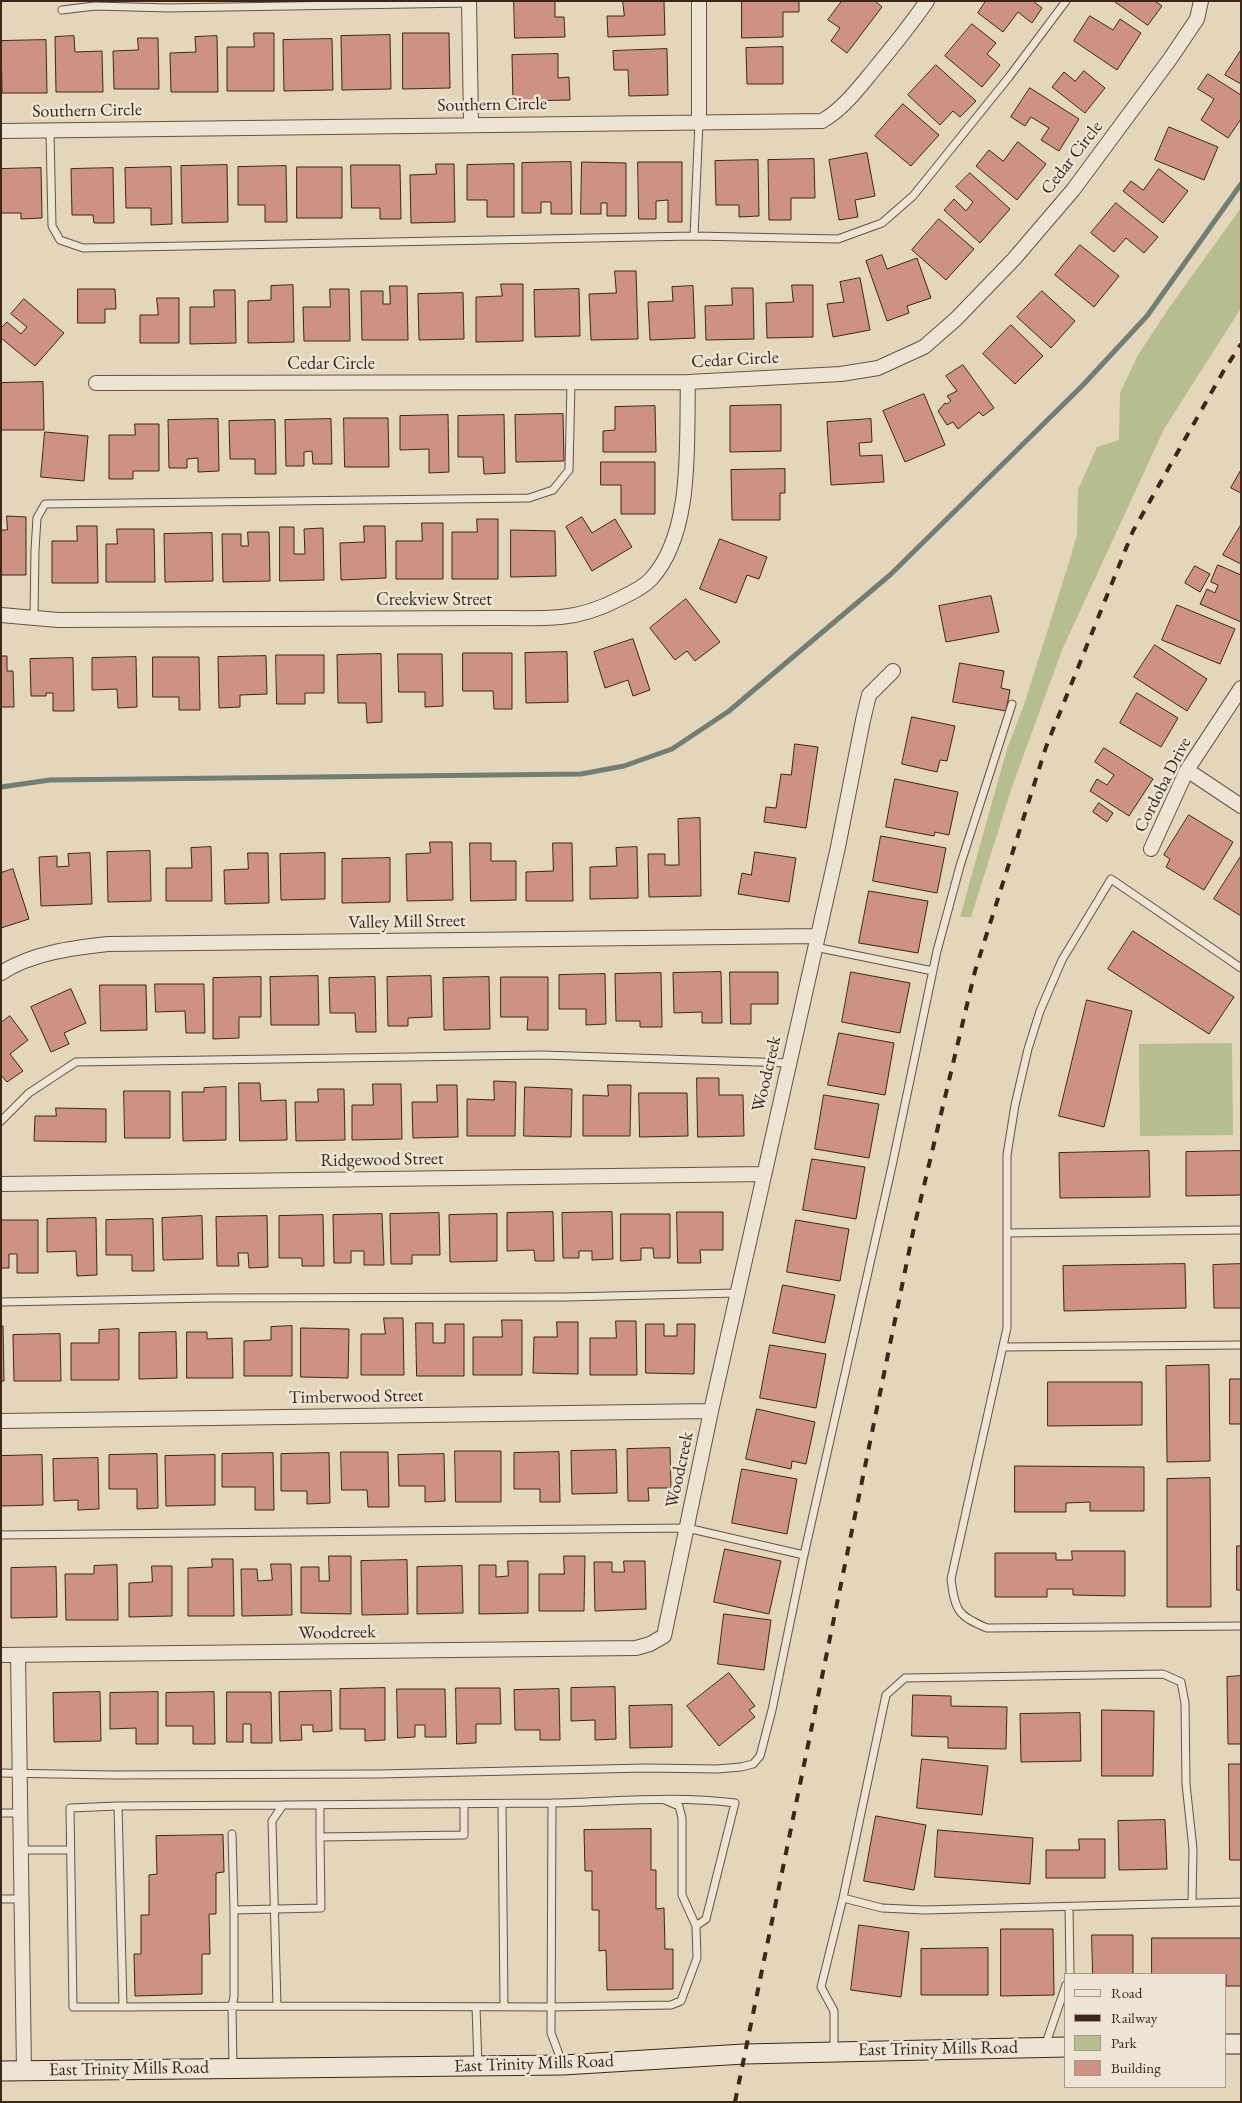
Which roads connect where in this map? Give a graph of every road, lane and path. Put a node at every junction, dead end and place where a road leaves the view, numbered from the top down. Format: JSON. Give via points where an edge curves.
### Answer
{"nodes":[{"id":1,"x":699,"y":1,"type":"edge"},
{"id":2,"x":927,"y":1,"type":"edge"},
{"id":3,"x":1066,"y":1,"type":"edge"},
{"id":4,"x":1201,"y":1,"type":"edge"},
{"id":5,"x":469,"y":2,"type":"edge"},
{"id":6,"x":62,"y":10,"type":"dead end"},
{"id":7,"x":699,"y":122,"type":"junction"},
{"id":8,"x":471,"y":124,"type":"junction"},
{"id":9,"x":50,"y":131,"type":"junction"},
{"id":10,"x":1,"y":132,"type":"edge"},
{"id":11,"x":694,"y":236,"type":"junction"},
{"id":12,"x":572,"y":382,"type":"junction"},
{"id":13,"x":688,"y":382,"type":"junction"},
{"id":14,"x":96,"y":384,"type":"dead end"},
{"id":15,"x":1,"y":615,"type":"edge"},
{"id":16,"x":34,"y":618,"type":"junction"},
{"id":17,"x":893,"y":671,"type":"dead end"},
{"id":18,"x":1241,"y":688,"type":"edge"},
{"id":19,"x":1012,"y":704,"type":"dead end"},
{"id":20,"x":1187,"y":770,"type":"junction"},
{"id":21,"x":1241,"y":806,"type":"edge"},
{"id":22,"x":1151,"y":849,"type":"dead end"},
{"id":23,"x":817,"y":941,"type":"junction"},
{"id":24,"x":1241,"y":968,"type":"edge"},
{"id":25,"x":933,"y":971,"type":"junction"},
{"id":26,"x":1,"y":973,"type":"edge"},
{"id":27,"x":789,"y":1063,"type":"junction"},
{"id":28,"x":1,"y":1121,"type":"edge"},
{"id":29,"x":764,"y":1174,"type":"junction"},
{"id":30,"x":1,"y":1184,"type":"edge"},
{"id":31,"x":1241,"y":1230,"type":"edge"},
{"id":32,"x":1007,"y":1233,"type":"junction"},
{"id":33,"x":738,"y":1293,"type":"junction"},
{"id":34,"x":1,"y":1302,"type":"edge"},
{"id":35,"x":1241,"y":1345,"type":"edge"},
{"id":36,"x":1004,"y":1347,"type":"junction"},
{"id":37,"x":712,"y":1411,"type":"junction"},
{"id":38,"x":1,"y":1421,"type":"edge"},
{"id":39,"x":687,"y":1528,"type":"junction"},
{"id":40,"x":1,"y":1535,"type":"edge"},
{"id":41,"x":804,"y":1555,"type":"junction"},
{"id":42,"x":1241,"y":1626,"type":"edge"},
{"id":43,"x":1,"y":1655,"type":"edge"},
{"id":44,"x":18,"y":1655,"type":"junction"},
{"id":45,"x":1,"y":1773,"type":"edge"},
{"id":46,"x":20,"y":1773,"type":"junction"},
{"id":47,"x":665,"y":1800,"type":"junction"},
{"id":48,"x":552,"y":1803,"type":"junction"},
{"id":49,"x":464,"y":1804,"type":"junction"},
{"id":50,"x":502,"y":1804,"type":"junction"},
{"id":51,"x":283,"y":1805,"type":"junction"},
{"id":52,"x":320,"y":1805,"type":"junction"},
{"id":53,"x":118,"y":1806,"type":"junction"},
{"id":54,"x":1,"y":1813,"type":"edge"},
{"id":55,"x":20,"y":1813,"type":"junction"},
{"id":56,"x":232,"y":1834,"type":"dead end"},
{"id":57,"x":320,"y":1837,"type":"junction"},
{"id":58,"x":21,"y":1850,"type":"junction"},
{"id":59,"x":70,"y":1850,"type":"junction"},
{"id":60,"x":843,"y":1898,"type":"junction"},
{"id":61,"x":1,"y":1899,"type":"edge"},
{"id":62,"x":22,"y":1899,"type":"junction"},
{"id":63,"x":1241,"y":1902,"type":"edge"},
{"id":64,"x":1192,"y":1903,"type":"junction"},
{"id":65,"x":1069,"y":1907,"type":"junction"},
{"id":66,"x":274,"y":1909,"type":"junction"},
{"id":67,"x":234,"y":1910,"type":"junction"},
{"id":68,"x":696,"y":1926,"type":"junction"},
{"id":69,"x":1070,"y":1973,"type":"edge"},
{"id":70,"x":1064,"y":1991,"type":"edge"},
{"id":71,"x":232,"y":2006,"type":"junction"},
{"id":72,"x":277,"y":2006,"type":"junction"},
{"id":73,"x":123,"y":2007,"type":"junction"},
{"id":74,"x":476,"y":2007,"type":"junction"},
{"id":75,"x":504,"y":2007,"type":"junction"},
{"id":76,"x":551,"y":2007,"type":"junction"},
{"id":77,"x":1227,"y":2044,"type":"edge"},
{"id":78,"x":1241,"y":2044,"type":"edge"},
{"id":79,"x":1044,"y":2047,"type":"junction"},
{"id":80,"x":1064,"y":2047,"type":"edge"},
{"id":81,"x":834,"y":2051,"type":"junction"},
{"id":82,"x":563,"y":2065,"type":"junction"},
{"id":83,"x":478,"y":2066,"type":"junction"},
{"id":84,"x":233,"y":2068,"type":"junction"},
{"id":85,"x":24,"y":2070,"type":"junction"},
{"id":86,"x":1,"y":2071,"type":"edge"}],
"edges":[{"from":1,"to":7,"type":"street"},
{"from":2,"to":7,"type":"street","name":"Southern Circle","via":[[909,28],[831,117],[822,121]]},
{"from":3,"to":11,"type":"lane","via":[[1009,78],[913,196],[882,223],[838,239]]},
{"from":4,"to":13,"type":"street","name":"Cedar Circle","via":[[1197,19],[1170,59],[1073,190],[1014,259],[924,347],[878,368],[841,374]]},
{"from":5,"to":6,"type":"lane","via":[[168,8],[95,6]]},
{"from":5,"to":8,"type":"street"},
{"from":7,"to":8,"type":"street","name":"Southern Circle"},
{"from":7,"to":11,"type":"lane"},
{"from":8,"to":9,"type":"street","name":"Southern Circle"},
{"from":9,"to":10,"type":"street","name":"Southern Circle"},
{"from":9,"to":11,"type":"lane","via":[[52,226],[60,240],[82,248]]},
{"from":12,"to":13,"type":"street","name":"Cedar Circle"},
{"from":12,"to":14,"type":"street","name":"Cedar Circle"},
{"from":12,"to":16,"type":"lane","via":[[570,470],[553,490],[529,498],[45,504],[37,518]]},
{"from":13,"to":16,"type":"street","name":"Creekview Street","via":[[684,502],[678,532],[664,563],[650,581],[600,609],[560,617],[502,618]]},
{"from":15,"to":16,"type":"street","name":"Creekview Street"},
{"from":17,"to":23,"type":"street","name":"Woodcreek","via":[[869,696]]},
{"from":18,"to":20,"type":"street","name":"Cordoba Drive"},
{"from":19,"to":25,"type":"lane","via":[[960,866]]},
{"from":20,"to":21,"type":"street"},
{"from":20,"to":22,"type":"street","name":"Cordoba Drive"},
{"from":23,"to":25,"type":"lane"},
{"from":23,"to":26,"type":"street","name":"Valley Mill Street","via":[[108,944],[39,956]]},
{"from":23,"to":27,"type":"street","name":"Woodcreek"},
{"from":24,"to":32,"type":"lane","via":[[1111,879],[1062,960],[1028,1049],[1007,1155]]},
{"from":25,"to":41,"type":"lane"},
{"from":27,"to":28,"type":"lane","via":[[542,1055],[76,1062],[29,1092]]},
{"from":27,"to":29,"type":"street","name":"Woodcreek"},
{"from":29,"to":30,"type":"street","name":"Ridgewood Street"},
{"from":29,"to":33,"type":"street","name":"Woodcreek"},
{"from":31,"to":32,"type":"lane"},
{"from":32,"to":36,"type":"lane"},
{"from":33,"to":34,"type":"lane"},
{"from":33,"to":37,"type":"street","name":"Woodcreek"},
{"from":35,"to":36,"type":"lane"},
{"from":36,"to":42,"type":"lane","via":[[951,1579],[954,1602],[965,1619],[987,1628]]},
{"from":37,"to":38,"type":"street","name":"Timberwood Street"},
{"from":37,"to":39,"type":"street","name":"Woodcreek"},
{"from":39,"to":40,"type":"lane"},
{"from":39,"to":41,"type":"lane"},
{"from":39,"to":44,"type":"street","name":"Woodcreek","via":[[664,1636],[636,1648]]},
{"from":41,"to":46,"type":"lane","via":[[772,1710],[760,1756],[753,1764],[717,1769],[378,1774]]},
{"from":43,"to":44,"type":"street","name":"Woodcreek"},
{"from":44,"to":46,"type":"street"},
{"from":45,"to":46,"type":"lane"},
{"from":46,"to":55,"type":"street"},
{"from":47,"to":48,"type":"lane"},
{"from":47,"to":68,"type":"lane","via":[[679,1806],[682,1818],[682,1895]]},
{"from":47,"to":68,"type":"lane","via":[[735,1804],[706,1919]]},
{"from":48,"to":50,"type":"lane"},
{"from":48,"to":76,"type":"lane"},
{"from":49,"to":50,"type":"lane"},
{"from":49,"to":52,"type":"lane"},
{"from":49,"to":57,"type":"lane","via":[[464,1835]]},
{"from":50,"to":75,"type":"lane"},
{"from":51,"to":52,"type":"lane"},
{"from":51,"to":53,"type":"lane"},
{"from":51,"to":66,"type":"lane","via":[[272,1821]]},
{"from":52,"to":57,"type":"lane"},
{"from":53,"to":59,"type":"lane","via":[[70,1808]]},
{"from":53,"to":73,"type":"lane"},
{"from":54,"to":55,"type":"lane"},
{"from":55,"to":58,"type":"street"},
{"from":56,"to":67,"type":"lane"},
{"from":57,"to":66,"type":"lane","via":[[321,1908]]},
{"from":58,"to":59,"type":"lane"},
{"from":58,"to":62,"type":"street"},
{"from":59,"to":73,"type":"lane","via":[[73,2008]]},
{"from":60,"to":64,"type":"lane","via":[[886,1695],[905,1678],[1163,1674],[1181,1682],[1185,1703],[1186,1784],[1193,1849]]},
{"from":60,"to":65,"type":"lane","via":[[882,1908],[924,1910]]},
{"from":60,"to":81,"type":"lane","via":[[821,1987],[834,2011]]},
{"from":61,"to":62,"type":"lane"},
{"from":62,"to":85,"type":"street"},
{"from":63,"to":64,"type":"lane"},
{"from":64,"to":65,"type":"lane"},
{"from":65,"to":69,"type":"lane"},
{"from":66,"to":67,"type":"lane"},
{"from":66,"to":72,"type":"lane"},
{"from":67,"to":71,"type":"lane"},
{"from":68,"to":76,"type":"lane","via":[[697,1958],[681,2001],[671,2005]]},
{"from":70,"to":79,"type":"lane"},
{"from":71,"to":72,"type":"lane"},
{"from":71,"to":73,"type":"lane"},
{"from":71,"to":84,"type":"lane"},
{"from":72,"to":74,"type":"lane"},
{"from":74,"to":75,"type":"lane"},
{"from":74,"to":83,"type":"lane"},
{"from":75,"to":76,"type":"lane"},
{"from":76,"to":82,"type":"lane","via":[[551,2033]]},
{"from":77,"to":78,"type":"main road"},
{"from":79,"to":80,"type":"main road","name":"East Trinity Mills Road"},
{"from":79,"to":81,"type":"main road","name":"East Trinity Mills Road"},
{"from":81,"to":82,"type":"main road","name":"East Trinity Mills Road"},
{"from":82,"to":83,"type":"main road","name":"East Trinity Mills Road"},
{"from":83,"to":84,"type":"main road","name":"East Trinity Mills Road"},
{"from":84,"to":85,"type":"main road","name":"East Trinity Mills Road"},
{"from":85,"to":86,"type":"main road","name":"East Trinity Mills Road"}]}
